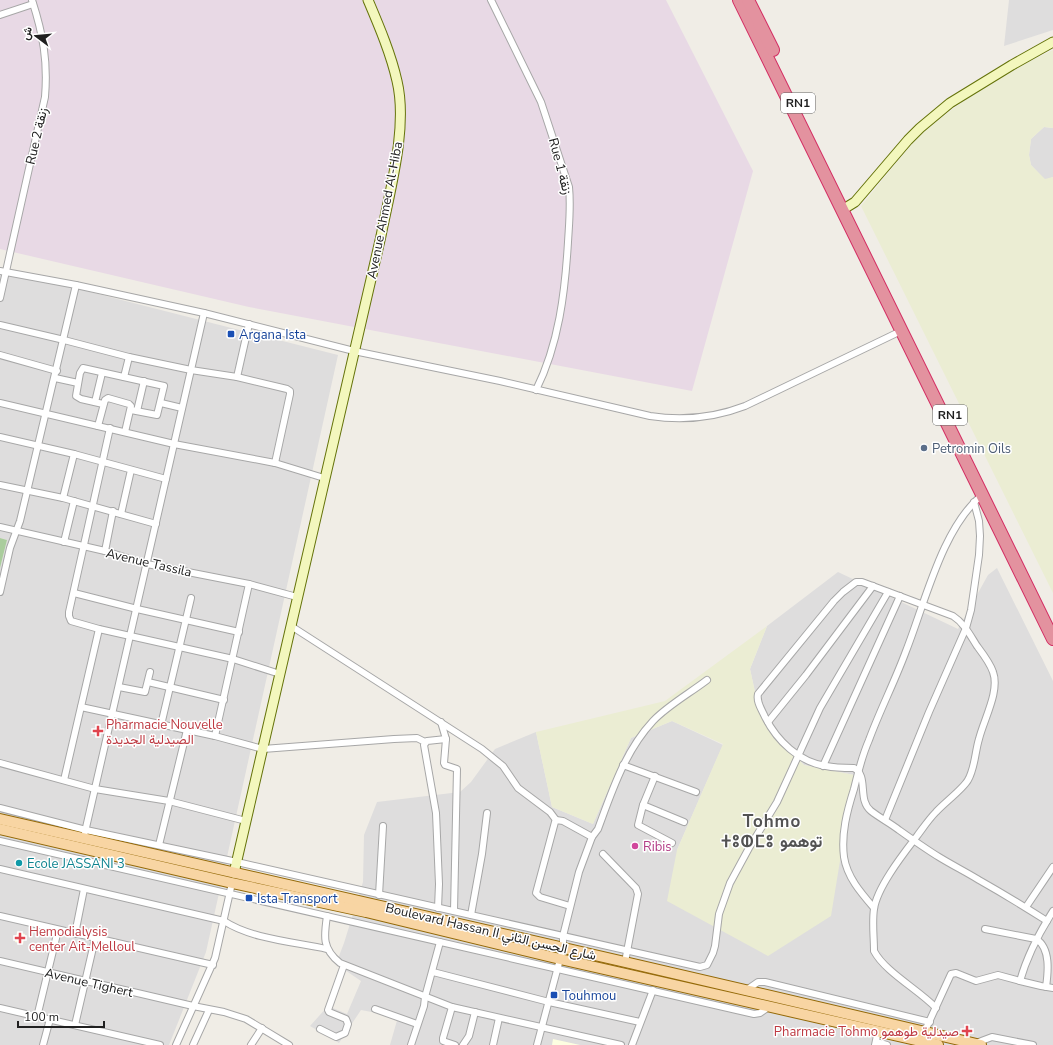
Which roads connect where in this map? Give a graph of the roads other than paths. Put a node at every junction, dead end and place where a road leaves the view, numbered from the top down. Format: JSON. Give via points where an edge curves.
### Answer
{"nodes":[{"id":1,"x":368,"y":0,"type":"edge"},
{"id":2,"x":491,"y":0,"type":"edge"},
{"id":3,"x":739,"y":0,"type":"edge"},
{"id":4,"x":748,"y":0,"type":"edge"},
{"id":5,"x":33,"y":2,"type":"edge"},
{"id":6,"x":0,"y":15,"type":"edge"},
{"id":7,"x":1053,"y":42,"type":"edge"},
{"id":8,"x":845,"y":208,"type":"junction"},
{"id":9,"x":3,"y":271,"type":"edge"},
{"id":10,"x":76,"y":286,"type":"junction"},
{"id":11,"x":0,"y":298,"type":"edge"},
{"id":12,"x":204,"y":313,"type":"junction"},
{"id":13,"x":249,"y":324,"type":"junction"},
{"id":14,"x":0,"y":325,"type":"edge"},
{"id":15,"x":901,"y":331,"type":"junction"},
{"id":16,"x":64,"y":340,"type":"junction"},
{"id":17,"x":354,"y":351,"type":"junction"},
{"id":18,"x":0,"y":355,"type":"edge"},
{"id":19,"x":129,"y":357,"type":"junction"},
{"id":20,"x":191,"y":370,"type":"junction"},
{"id":21,"x":57,"y":371,"type":"junction"},
{"id":22,"x":102,"y":373,"type":"junction"},
{"id":23,"x":124,"y":377,"type":"junction"},
{"id":24,"x":237,"y":377,"type":"junction"},
{"id":25,"x":55,"y":378,"type":"junction"},
{"id":26,"x":144,"y":381,"type":"junction"},
{"id":27,"x":78,"y":383,"type":"junction"},
{"id":28,"x":536,"y":390,"type":"junction"},
{"id":29,"x":0,"y":402,"type":"edge"},
{"id":30,"x":95,"y":402,"type":"junction"},
{"id":31,"x":161,"y":402,"type":"junction"},
{"id":32,"x":103,"y":404,"type":"junction"},
{"id":33,"x":182,"y":408,"type":"junction"},
{"id":34,"x":134,"y":410,"type":"junction"},
{"id":35,"x":47,"y":414,"type":"junction"},
{"id":36,"x":98,"y":426,"type":"junction"},
{"id":37,"x":110,"y":428,"type":"junction"},
{"id":38,"x":125,"y":432,"type":"junction"},
{"id":39,"x":0,"y":437,"type":"edge"},
{"id":40,"x":174,"y":444,"type":"junction"},
{"id":41,"x":38,"y":447,"type":"junction"},
{"id":42,"x":74,"y":454,"type":"junction"},
{"id":43,"x":102,"y":463,"type":"junction"},
{"id":44,"x":275,"y":463,"type":"junction"},
{"id":45,"x":131,"y":470,"type":"junction"},
{"id":46,"x":324,"y":478,"type":"junction"},
{"id":47,"x":166,"y":479,"type":"junction"},
{"id":48,"x":0,"y":485,"type":"edge"},
{"id":49,"x":28,"y":491,"type":"junction"},
{"id":50,"x":63,"y":498,"type":"junction"},
{"id":51,"x":978,"y":498,"type":"junction"},
{"id":52,"x":74,"y":501,"type":"junction"},
{"id":53,"x":92,"y":507,"type":"junction"},
{"id":54,"x":113,"y":511,"type":"junction"},
{"id":55,"x":121,"y":514,"type":"junction"},
{"id":56,"x":156,"y":524,"type":"junction"},
{"id":57,"x":0,"y":527,"type":"edge"},
{"id":58,"x":17,"y":531,"type":"junction"},
{"id":59,"x":64,"y":542,"type":"junction"},
{"id":60,"x":84,"y":547,"type":"junction"},
{"id":61,"x":105,"y":551,"type":"junction"},
{"id":62,"x":147,"y":564,"type":"junction"},
{"id":63,"x":250,"y":584,"type":"junction"},
{"id":64,"x":873,"y":586,"type":"junction"},
{"id":65,"x":0,"y":592,"type":"edge"},
{"id":66,"x":888,"y":592,"type":"junction"},
{"id":67,"x":74,"y":593,"type":"junction"},
{"id":68,"x":900,"y":596,"type":"junction"},
{"id":69,"x":297,"y":597,"type":"junction"},
{"id":70,"x":191,"y":598,"type":"dead end"},
{"id":71,"x":923,"y":604,"type":"junction"},
{"id":72,"x":137,"y":609,"type":"junction"},
{"id":73,"x":186,"y":620,"type":"junction"},
{"id":74,"x":1053,"y":623,"type":"edge"},
{"id":75,"x":291,"y":626,"type":"junction"},
{"id":76,"x":966,"y":628,"type":"junction"},
{"id":77,"x":98,"y":629,"type":"junction"},
{"id":78,"x":239,"y":632,"type":"junction"},
{"id":79,"x":130,"y":637,"type":"junction"},
{"id":80,"x":1053,"y":639,"type":"edge"},
{"id":81,"x":179,"y":648,"type":"junction"},
{"id":82,"x":233,"y":660,"type":"junction"},
{"id":83,"x":150,"y":672,"type":"dead end"},
{"id":84,"x":280,"y":674,"type":"junction"},
{"id":85,"x":707,"y":680,"type":"dead end"},
{"id":86,"x":148,"y":682,"type":"junction"},
{"id":87,"x":119,"y":687,"type":"junction"},
{"id":88,"x":169,"y":688,"type":"junction"},
{"id":89,"x":224,"y":700,"type":"junction"},
{"id":90,"x":81,"y":707,"type":"junction"},
{"id":91,"x":113,"y":714,"type":"junction"},
{"id":92,"x":442,"y":722,"type":"junction"},
{"id":93,"x":768,"y":722,"type":"junction"},
{"id":94,"x":161,"y":725,"type":"junction"},
{"id":95,"x":187,"y":730,"type":"junction"},
{"id":96,"x":215,"y":736,"type":"junction"},
{"id":97,"x":446,"y":739,"type":"junction"},
{"id":98,"x":425,"y":742,"type":"junction"},
{"id":99,"x":263,"y":749,"type":"junction"},
{"id":100,"x":798,"y":755,"type":"junction"},
{"id":101,"x":0,"y":764,"type":"edge"},
{"id":102,"x":623,"y":765,"type":"junction"},
{"id":103,"x":823,"y":766,"type":"junction"},
{"id":104,"x":858,"y":771,"type":"junction"},
{"id":105,"x":655,"y":776,"type":"junction"},
{"id":106,"x":64,"y":780,"type":"junction"},
{"id":107,"x":96,"y":789,"type":"junction"},
{"id":108,"x":696,"y":792,"type":"dead end"},
{"id":109,"x":169,"y":801,"type":"junction"},
{"id":110,"x":643,"y":805,"type":"junction"},
{"id":111,"x":0,"y":808,"type":"edge"},
{"id":112,"x":487,"y":813,"type":"dead end"},
{"id":113,"x":0,"y":819,"type":"edge"},
{"id":114,"x":556,"y":820,"type":"junction"},
{"id":115,"x":885,"y":820,"type":"junction"},
{"id":116,"x":246,"y":821,"type":"junction"},
{"id":117,"x":684,"y":822,"type":"dead end"},
{"id":118,"x":383,"y":826,"type":"dead end"},
{"id":119,"x":0,"y":829,"type":"edge"},
{"id":120,"x":592,"y":837,"type":"junction"},
{"id":121,"x":84,"y":839,"type":"junction"},
{"id":122,"x":0,"y":840,"type":"edge"},
{"id":123,"x":914,"y":840,"type":"junction"},
{"id":124,"x":672,"y":843,"type":"dead end"},
{"id":125,"x":159,"y":845,"type":"junction"},
{"id":126,"x":603,"y":854,"type":"dead end"},
{"id":127,"x":237,"y":862,"type":"junction"},
{"id":128,"x":1053,"y":867,"type":"edge"},
{"id":129,"x":0,"y":869,"type":"edge"},
{"id":130,"x":233,"y":878,"type":"junction"},
{"id":131,"x":84,"y":889,"type":"junction"},
{"id":132,"x":229,"y":894,"type":"junction"},
{"id":133,"x":379,"y":895,"type":"junction"},
{"id":134,"x":570,"y":906,"type":"junction"},
{"id":135,"x":1026,"y":907,"type":"junction"},
{"id":136,"x":438,"y":908,"type":"junction"},
{"id":137,"x":874,"y":908,"type":"junction"},
{"id":138,"x":1053,"y":911,"type":"edge"},
{"id":139,"x":454,"y":912,"type":"junction"},
{"id":140,"x":471,"y":915,"type":"junction"},
{"id":141,"x":0,"y":916,"type":"edge"},
{"id":142,"x":327,"y":916,"type":"junction"},
{"id":143,"x":1050,"y":919,"type":"edge"},
{"id":144,"x":224,"y":921,"type":"junction"},
{"id":145,"x":985,"y":928,"type":"dead end"},
{"id":146,"x":58,"y":930,"type":"junction"},
{"id":147,"x":75,"y":934,"type":"junction"},
{"id":148,"x":563,"y":936,"type":"junction"},
{"id":149,"x":95,"y":939,"type":"junction"},
{"id":150,"x":1036,"y":939,"type":"junction"},
{"id":151,"x":440,"y":942,"type":"junction"},
{"id":152,"x":563,"y":948,"type":"junction"},
{"id":153,"x":327,"y":949,"type":"junction"},
{"id":154,"x":627,"y":951,"type":"junction"},
{"id":155,"x":0,"y":961,"type":"edge"},
{"id":156,"x":625,"y":962,"type":"junction"},
{"id":157,"x":559,"y":964,"type":"junction"},
{"id":158,"x":213,"y":965,"type":"junction"},
{"id":159,"x":344,"y":965,"type":"junction"},
{"id":160,"x":433,"y":972,"type":"junction"},
{"id":161,"x":47,"y":973,"type":"junction"},
{"id":162,"x":1020,"y":981,"type":"junction"},
{"id":163,"x":85,"y":982,"type":"junction"},
{"id":164,"x":1050,"y":987,"type":"edge"},
{"id":165,"x":652,"y":990,"type":"junction"},
{"id":166,"x":745,"y":991,"type":"junction"},
{"id":167,"x":425,"y":997,"type":"junction"},
{"id":168,"x":549,"y":1002,"type":"junction"},
{"id":169,"x":193,"y":1006,"type":"junction"},
{"id":170,"x":770,"y":1006,"type":"junction"},
{"id":171,"x":452,"y":1007,"type":"junction"},
{"id":172,"x":0,"y":1008,"type":"edge"},
{"id":173,"x":936,"y":1008,"type":"junction"},
{"id":174,"x":375,"y":1009,"type":"dead end"},
{"id":175,"x":209,"y":1010,"type":"junction"},
{"id":176,"x":476,"y":1012,"type":"junction"},
{"id":177,"x":37,"y":1017,"type":"junction"},
{"id":178,"x":499,"y":1018,"type":"junction"},
{"id":179,"x":50,"y":1020,"type":"junction"},
{"id":180,"x":640,"y":1022,"type":"junction"},
{"id":181,"x":930,"y":1022,"type":"junction"},
{"id":182,"x":417,"y":1024,"type":"junction"},
{"id":183,"x":75,"y":1025,"type":"junction"},
{"id":184,"x":542,"y":1026,"type":"junction"},
{"id":185,"x":262,"y":1028,"type":"junction"},
{"id":186,"x":320,"y":1029,"type":"dead end"},
{"id":187,"x":878,"y":1031,"type":"junction"},
{"id":188,"x":921,"y":1040,"type":"edge"},
{"id":189,"x":875,"y":1044,"type":"edge"},
{"id":190,"x":978,"y":1044,"type":"edge"},
{"id":191,"x":43,"y":1045,"type":"edge"},
{"id":192,"x":160,"y":1045,"type":"edge"},
{"id":193,"x":176,"y":1045,"type":"edge"},
{"id":194,"x":193,"y":1045,"type":"edge"},
{"id":195,"x":251,"y":1045,"type":"edge"},
{"id":196,"x":289,"y":1045,"type":"edge"},
{"id":197,"x":411,"y":1045,"type":"edge"},
{"id":198,"x":455,"y":1045,"type":"edge"},
{"id":199,"x":463,"y":1045,"type":"edge"},
{"id":200,"x":493,"y":1045,"type":"edge"},
{"id":201,"x":537,"y":1045,"type":"edge"},
{"id":202,"x":622,"y":1045,"type":"edge"},
{"id":203,"x":632,"y":1045,"type":"edge"},
{"id":204,"x":887,"y":1045,"type":"edge"},
{"id":205,"x":938,"y":1045,"type":"edge"},
{"id":206,"x":1033,"y":1045,"type":"edge"}],
"edges":[{"from":1,"to":17,"type":"street","name":"Avenue Ahmed Al-Hiba","via":[[398,82],[400,117],[395,167]]},
{"from":2,"to":28,"type":"street","name":"Rue 1 زنقة","via":[[541,102],[569,187],[566,273],[559,322],[552,353]]},
{"from":3,"to":8,"type":"highway","number":"RN1"},
{"from":4,"to":8,"type":"highway","number":"RN1"},
{"from":5,"to":6,"type":"street"},
{"from":5,"to":9,"type":"street","name":"Rue 2 زنقة","via":[[45,47],[45,97]]},
{"from":7,"to":8,"type":"street","via":[[963,95],[928,121],[908,140],[860,196]]},
{"from":8,"to":15,"type":"highway","number":"RN1"},
{"from":8,"to":74,"type":"highway","number":"RN1"},
{"from":9,"to":10,"type":"street"},
{"from":9,"to":11,"type":"street","name":"Rue 2 زنقة"},
{"from":10,"to":12,"type":"street"},
{"from":10,"to":16,"type":"street"},
{"from":12,"to":13,"type":"street"},
{"from":12,"to":20,"type":"street"},
{"from":13,"to":17,"type":"street"},
{"from":13,"to":24,"type":"street"},
{"from":14,"to":16,"type":"street"},
{"from":15,"to":28,"type":"street","via":[[745,406],[707,417],[650,416]]},
{"from":15,"to":51,"type":"highway","number":"RN1"},
{"from":16,"to":19,"type":"street"},
{"from":16,"to":21,"type":"street"},
{"from":17,"to":28,"type":"street"},
{"from":17,"to":46,"type":"street","name":"Avenue Ahmed Al-Hiba"},
{"from":18,"to":21,"type":"street"},
{"from":19,"to":20,"type":"street"},
{"from":19,"to":23,"type":"street"},
{"from":20,"to":24,"type":"street"},
{"from":20,"to":33,"type":"street"},
{"from":21,"to":25,"type":"street"},
{"from":22,"to":23,"type":"street"},
{"from":22,"to":27,"type":"street","via":[[83,368]]},
{"from":22,"to":30,"type":"street"},
{"from":23,"to":26,"type":"street"},
{"from":24,"to":44,"type":"street","via":[[290,391]]},
{"from":25,"to":27,"type":"street"},
{"from":25,"to":35,"type":"street"},
{"from":26,"to":31,"type":"street","via":[[164,386]]},
{"from":26,"to":34,"type":"street"},
{"from":27,"to":30,"type":"street","via":[[77,397]]},
{"from":29,"to":35,"type":"street"},
{"from":30,"to":32,"type":"street"},
{"from":31,"to":33,"type":"street"},
{"from":31,"to":34,"type":"street","via":[[159,414],[156,416]]},
{"from":32,"to":34,"type":"street","via":[[108,398],[129,404]]},
{"from":32,"to":36,"type":"street"},
{"from":33,"to":40,"type":"street"},
{"from":34,"to":38,"type":"street"},
{"from":35,"to":36,"type":"street"},
{"from":35,"to":41,"type":"street"},
{"from":36,"to":37,"type":"street"},
{"from":37,"to":38,"type":"street"},
{"from":37,"to":43,"type":"street"},
{"from":38,"to":40,"type":"street"},
{"from":39,"to":41,"type":"street"},
{"from":40,"to":44,"type":"street"},
{"from":40,"to":47,"type":"street"},
{"from":41,"to":42,"type":"street"},
{"from":41,"to":49,"type":"street"},
{"from":42,"to":43,"type":"street"},
{"from":42,"to":50,"type":"street"},
{"from":43,"to":45,"type":"street"},
{"from":43,"to":53,"type":"street"},
{"from":44,"to":46,"type":"street"},
{"from":45,"to":47,"type":"street"},
{"from":45,"to":55,"type":"street"},
{"from":46,"to":69,"type":"street","name":"Avenue Ahmed Al-Hiba"},
{"from":47,"to":56,"type":"street"},
{"from":48,"to":49,"type":"street"},
{"from":49,"to":50,"type":"street"},
{"from":49,"to":58,"type":"street"},
{"from":50,"to":52,"type":"street"},
{"from":51,"to":71,"type":"street","via":[[950,536]]},
{"from":51,"to":76,"type":"street","via":[[979,555]]},
{"from":51,"to":80,"type":"highway","number":"RN1"},
{"from":52,"to":53,"type":"street"},
{"from":52,"to":59,"type":"street"},
{"from":53,"to":54,"type":"street"},
{"from":53,"to":60,"type":"street"},
{"from":54,"to":55,"type":"street"},
{"from":54,"to":61,"type":"street"},
{"from":55,"to":56,"type":"street"},
{"from":56,"to":62,"type":"street"},
{"from":57,"to":58,"type":"street","name":"Avenue Tassila"},
{"from":58,"to":59,"type":"street","name":"Avenue Tassila"},
{"from":58,"to":65,"type":"street","via":[[10,548]]},
{"from":59,"to":60,"type":"street","name":"Avenue Tassila"},
{"from":60,"to":61,"type":"street","name":"Avenue Tassila"},
{"from":60,"to":67,"type":"street"},
{"from":61,"to":62,"type":"street","name":"Avenue Tassila"},
{"from":62,"to":63,"type":"street","name":"Avenue Tassila"},
{"from":62,"to":72,"type":"street"},
{"from":63,"to":69,"type":"street","name":"Avenue Tassila"},
{"from":63,"to":78,"type":"street"},
{"from":64,"to":66,"type":"street"},
{"from":64,"to":93,"type":"street"},
{"from":64,"to":93,"type":"street","via":[[856,582],[843,592],[759,693],[758,702]]},
{"from":66,"to":68,"type":"street"},
{"from":66,"to":100,"type":"street","via":[[820,708]]},
{"from":67,"to":72,"type":"street"},
{"from":67,"to":77,"type":"street","via":[[69,616],[71,621]]},
{"from":68,"to":71,"type":"street"},
{"from":68,"to":103,"type":"street"},
{"from":69,"to":75,"type":"street","name":"Avenue Ahmed Al-Hiba"},
{"from":70,"to":73,"type":"street"},
{"from":71,"to":76,"type":"street","via":[[953,616]]},
{"from":71,"to":104,"type":"street"},
{"from":72,"to":73,"type":"street"},
{"from":72,"to":79,"type":"street"},
{"from":73,"to":78,"type":"street"},
{"from":73,"to":81,"type":"street"},
{"from":75,"to":84,"type":"street","name":"Avenue Ahmed Al-Hiba"},
{"from":75,"to":92,"type":"street"},
{"from":76,"to":115,"type":"street"},
{"from":76,"to":123,"type":"street","via":[[993,671],[995,689],[969,780],[935,813]]},
{"from":77,"to":79,"type":"street"},
{"from":77,"to":90,"type":"street"},
{"from":78,"to":82,"type":"street"},
{"from":79,"to":81,"type":"street"},
{"from":79,"to":87,"type":"street"},
{"from":81,"to":82,"type":"street"},
{"from":81,"to":88,"type":"street"},
{"from":82,"to":84,"type":"street"},
{"from":82,"to":89,"type":"street"},
{"from":83,"to":86,"type":"street"},
{"from":84,"to":99,"type":"street","name":"Avenue Ahmed Al-Hiba"},
{"from":85,"to":102,"type":"street","via":[[654,720]]},
{"from":86,"to":87,"type":"street","via":[[144,692]]},
{"from":86,"to":88,"type":"street"},
{"from":87,"to":91,"type":"street"},
{"from":88,"to":89,"type":"street"},
{"from":88,"to":94,"type":"street"},
{"from":89,"to":96,"type":"street"},
{"from":90,"to":91,"type":"street"},
{"from":90,"to":106,"type":"street"},
{"from":91,"to":94,"type":"street"},
{"from":91,"to":107,"type":"street"},
{"from":92,"to":97,"type":"street"},
{"from":92,"to":114,"type":"street","via":[[503,766],[518,788],[550,812]]},
{"from":93,"to":100,"type":"street","via":[[782,742]]},
{"from":94,"to":95,"type":"street"},
{"from":95,"to":96,"type":"street"},
{"from":95,"to":109,"type":"street"},
{"from":96,"to":99,"type":"street"},
{"from":97,"to":98,"type":"street"},
{"from":97,"to":139,"type":"street","via":[[444,763],[457,769]]},
{"from":98,"to":99,"type":"street","via":[[417,738],[394,738]]},
{"from":98,"to":136,"type":"street","via":[[436,813]]},
{"from":99,"to":116,"type":"street","name":"Avenue Ahmed Al-Hiba"},
{"from":100,"to":103,"type":"street"},
{"from":100,"to":154,"type":"street","via":[[777,802],[730,883],[719,914],[715,946],[707,965],[700,968]]},
{"from":101,"to":106,"type":"street"},
{"from":102,"to":105,"type":"street"},
{"from":102,"to":120,"type":"street","via":[[598,829]]},
{"from":103,"to":104,"type":"street","via":[[854,768]]},
{"from":104,"to":115,"type":"street","via":[[866,806]]},
{"from":104,"to":137,"type":"street","via":[[844,829],[844,857],[847,870],[857,888]]},
{"from":105,"to":108,"type":"street"},
{"from":105,"to":110,"type":"street"},
{"from":106,"to":107,"type":"street"},
{"from":107,"to":109,"type":"street"},
{"from":107,"to":121,"type":"street"},
{"from":109,"to":116,"type":"street"},
{"from":109,"to":125,"type":"street"},
{"from":110,"to":117,"type":"street"},
{"from":110,"to":124,"type":"street","via":[[638,824]]},
{"from":111,"to":121,"type":"street"},
{"from":112,"to":140,"type":"street"},
{"from":113,"to":121,"type":"main road","name":"Boulevard Hassan II شارع الحسن الثاني"},
{"from":114,"to":120,"type":"street","via":[[563,821]]},
{"from":114,"to":134,"type":"street","via":[[536,893],[540,898]]},
{"from":115,"to":123,"type":"street"},
{"from":116,"to":127,"type":"street","name":"Avenue Ahmed Al-Hiba"},
{"from":118,"to":133,"type":"street"},
{"from":119,"to":121,"type":"main road","name":"Boulevard Hassan II شارع الحسن الثاني"},
{"from":120,"to":134,"type":"street"},
{"from":121,"to":125,"type":"street"},
{"from":121,"to":130,"type":"main road","name":"Boulevard Hassan II شارع الحسن الثاني"},
{"from":122,"to":132,"type":"street"},
{"from":123,"to":135,"type":"street","via":[[940,858]]},
{"from":123,"to":137,"type":"street","via":[[898,862]]},
{"from":125,"to":127,"type":"street"},
{"from":126,"to":154,"type":"street","via":[[638,890]]},
{"from":127,"to":130,"type":"street","name":"Avenue Ahmed Al-Hiba"},
{"from":127,"to":133,"type":"street"},
{"from":128,"to":135,"type":"street"},
{"from":129,"to":131,"type":"street"},
{"from":130,"to":132,"type":"street"},
{"from":130,"to":152,"type":"main road","name":"Boulevard Hassan II شارع الحسن الثاني"},
{"from":130,"to":157,"type":"main road","name":"Boulevard Hassan II شارع الحسن الثاني"},
{"from":131,"to":144,"type":"street"},
{"from":131,"to":147,"type":"street"},
{"from":132,"to":142,"type":"street"},
{"from":132,"to":144,"type":"street"},
{"from":133,"to":136,"type":"street"},
{"from":134,"to":148,"type":"street"},
{"from":135,"to":143,"type":"street"},
{"from":136,"to":139,"type":"street"},
{"from":137,"to":173,"type":"street","via":[[874,951],[888,968]]},
{"from":138,"to":143,"type":"street"},
{"from":139,"to":140,"type":"street"},
{"from":140,"to":148,"type":"street"},
{"from":141,"to":146,"type":"street"},
{"from":142,"to":151,"type":"street"},
{"from":142,"to":153,"type":"street","via":[[324,936]]},
{"from":143,"to":150,"type":"street"},
{"from":144,"to":153,"type":"street","via":[[236,929],[249,933]]},
{"from":144,"to":158,"type":"street"},
{"from":145,"to":150,"type":"street"},
{"from":146,"to":147,"type":"street"},
{"from":146,"to":161,"type":"street"},
{"from":147,"to":149,"type":"street"},
{"from":148,"to":152,"type":"street"},
{"from":148,"to":154,"type":"street"},
{"from":149,"to":158,"type":"street"},
{"from":149,"to":163,"type":"street"},
{"from":150,"to":162,"type":"street"},
{"from":150,"to":164,"type":"street","via":[[1043,946],[1049,964]]},
{"from":151,"to":157,"type":"street"},
{"from":151,"to":160,"type":"street"},
{"from":152,"to":156,"type":"main road","name":"Boulevard Hassan II شارع الحسن الثاني"},
{"from":152,"to":157,"type":"street"},
{"from":153,"to":159,"type":"street","via":[[332,957]]},
{"from":154,"to":156,"type":"street"},
{"from":155,"to":161,"type":"street","name":"Avenue Tighert"},
{"from":156,"to":166,"type":"main road","name":"Boulevard Hassan II شارع الحسن الثاني"},
{"from":157,"to":165,"type":"street"},
{"from":157,"to":168,"type":"street"},
{"from":157,"to":170,"type":"main road","name":"Boulevard Hassan II شارع الحسن الثاني"},
{"from":158,"to":169,"type":"street"},
{"from":159,"to":167,"type":"street"},
{"from":159,"to":186,"type":"street","via":[[328,1010],[346,1019],[348,1024],[345,1033],[336,1037]]},
{"from":160,"to":167,"type":"street"},
{"from":160,"to":168,"type":"street"},
{"from":161,"to":163,"type":"street","name":"Avenue Tighert"},
{"from":161,"to":177,"type":"street"},
{"from":162,"to":164,"type":"street"},
{"from":162,"to":173,"type":"street","via":[[998,975],[976,981],[953,973],[949,976]]},
{"from":163,"to":169,"type":"street","name":"Avenue Tighert"},
{"from":163,"to":183,"type":"street"},
{"from":165,"to":170,"type":"street","via":[[754,1014]]},
{"from":165,"to":180,"type":"street"},
{"from":166,"to":181,"type":"street","via":[[758,982],[765,982]]},
{"from":166,"to":188,"type":"main road","name":"Boulevard Hassan II شارع الحسن الثاني"},
{"from":167,"to":171,"type":"street"},
{"from":167,"to":182,"type":"street"},
{"from":168,"to":180,"type":"street"},
{"from":168,"to":184,"type":"street"},
{"from":169,"to":175,"type":"street","name":"Avenue Tighert"},
{"from":169,"to":193,"type":"street"},
{"from":170,"to":187,"type":"main road","name":"Boulevard Hassan II شارع الحسن الثاني"},
{"from":171,"to":176,"type":"street"},
{"from":171,"to":198,"type":"street","via":[[443,1041]]},
{"from":172,"to":177,"type":"street"},
{"from":173,"to":181,"type":"street"},
{"from":174,"to":182,"type":"street"},
{"from":175,"to":185,"type":"street","name":"Avenue Tighert","via":[[246,1019]]},
{"from":175,"to":194,"type":"street"},
{"from":176,"to":178,"type":"street"},
{"from":176,"to":199,"type":"street","via":[[469,1036]]},
{"from":177,"to":179,"type":"street"},
{"from":178,"to":184,"type":"street"},
{"from":178,"to":200,"type":"street"},
{"from":179,"to":183,"type":"street"},
{"from":179,"to":191,"type":"street"},
{"from":180,"to":203,"type":"street"},
{"from":181,"to":188,"type":"street"},
{"from":182,"to":197,"type":"street"},
{"from":183,"to":192,"type":"street"},
{"from":184,"to":201,"type":"street"},
{"from":184,"to":202,"type":"street"},
{"from":185,"to":195,"type":"street"},
{"from":185,"to":196,"type":"street","name":"Avenue Tighert"},
{"from":187,"to":188,"type":"main road","name":"Boulevard Hassan II شارع الحسن الثاني"},
{"from":187,"to":189,"type":"street"},
{"from":188,"to":190,"type":"main road","name":"Boulevard Hassan II شارع الحسن الثاني"},
{"from":188,"to":205,"type":"main road","name":"Boulevard Hassan II شارع الحسن الثاني"},
{"from":189,"to":204,"type":"street"},
{"from":190,"to":206,"type":"street","via":[[992,1037]]}]}
